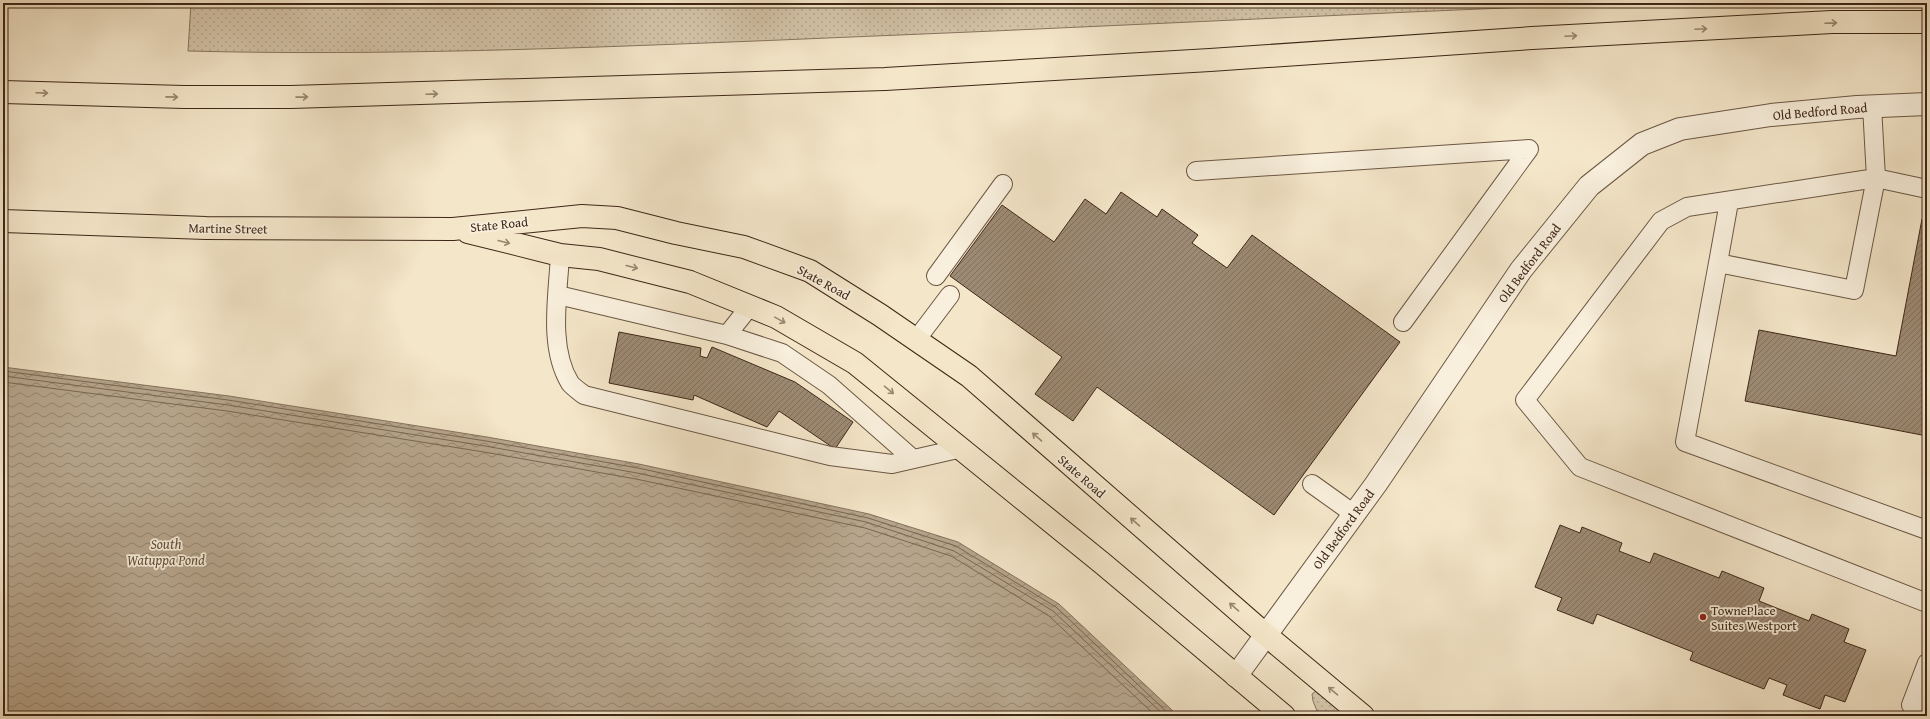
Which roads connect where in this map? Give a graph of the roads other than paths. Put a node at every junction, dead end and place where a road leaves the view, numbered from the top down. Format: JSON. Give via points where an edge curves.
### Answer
{"nodes":[{"id":1,"x":1927,"y":22,"type":"edge"},
{"id":2,"x":3,"y":92,"type":"edge"},
{"id":3,"x":1927,"y":104,"type":"edge"},
{"id":4,"x":1872,"y":106,"type":"junction"},
{"id":5,"x":1196,"y":171,"type":"dead end"},
{"id":6,"x":1876,"y":178,"type":"junction"},
{"id":7,"x":1003,"y":184,"type":"dead end"},
{"id":8,"x":1927,"y":189,"type":"edge"},
{"id":9,"x":1729,"y":202,"type":"junction"},
{"id":10,"x":3,"y":221,"type":"edge"},
{"id":11,"x":453,"y":229,"type":"junction"},
{"id":12,"x":560,"y":255,"type":"junction"},
{"id":13,"x":1718,"y":263,"type":"junction"},
{"id":14,"x":936,"y":276,"type":"dead end"},
{"id":15,"x":558,"y":295,"type":"junction"},
{"id":16,"x":950,"y":295,"type":"dead end"},
{"id":17,"x":750,"y":306,"type":"junction"},
{"id":18,"x":1403,"y":322,"type":"dead end"},
{"id":19,"x":727,"y":335,"type":"junction"},
{"id":20,"x":916,"y":340,"type":"junction"},
{"id":21,"x":962,"y":448,"type":"junction"},
{"id":22,"x":913,"y":459,"type":"junction"},
{"id":23,"x":1312,"y":484,"type":"dead end"},
{"id":24,"x":1354,"y":514,"type":"junction"},
{"id":25,"x":1927,"y":530,"type":"edge"},
{"id":26,"x":1927,"y":603,"type":"edge"},
{"id":27,"x":1266,"y":635,"type":"junction"},
{"id":28,"x":1927,"y":663,"type":"edge"},
{"id":29,"x":1236,"y":676,"type":"junction"},
{"id":30,"x":1927,"y":711,"type":"edge"},
{"id":31,"x":1284,"y":716,"type":"edge"},
{"id":32,"x":1363,"y":716,"type":"edge"}],
"edges":[{"from":2,"to":1,"type":"main road","one_way":true,"via":[[176,97],[299,97],[878,79],[1001,74],[1532,38],[1832,22]]},
{"from":3,"to":4,"type":"street","name":"Old Bedford Road"},
{"from":4,"to":6,"type":"lane"},
{"from":4,"to":24,"type":"street","name":"Old Bedford Road","via":[[1771,115],[1680,129],[1642,144],[1589,186],[1521,270]]},
{"from":5,"to":18,"type":"lane","via":[[1529,148]]},
{"from":6,"to":8,"type":"lane"},
{"from":6,"to":9,"type":"lane"},
{"from":6,"to":13,"type":"lane","via":[[1854,290]]},
{"from":7,"to":14,"type":"lane"},
{"from":9,"to":13,"type":"lane"},
{"from":9,"to":26,"type":"lane","via":[[1687,207],[1661,221],[1525,400],[1580,467]]},
{"from":10,"to":11,"type":"main road","name":"Martine Street","via":[[206,228]]},
{"from":11,"to":12,"type":"main road","name":"State Road","one_way":true},
{"from":11,"to":20,"type":"main road","name":"State Road","via":[[582,216],[617,218],[744,247],[810,271]]},
{"from":12,"to":15,"type":"lane"},
{"from":12,"to":17,"type":"main road","name":"State Road","one_way":true,"via":[[599,258],[690,282]]},
{"from":13,"to":25,"type":"lane","via":[[1685,442]]},
{"from":15,"to":19,"type":"lane"},
{"from":15,"to":22,"type":"lane","via":[[558,352],[570,383],[584,395],[830,456],[892,464]]},
{"from":16,"to":20,"type":"lane"},
{"from":17,"to":19,"type":"lane"},
{"from":17,"to":21,"type":"main road","name":"State Road","one_way":true,"via":[[776,317],[855,363]]},
{"from":19,"to":22,"type":"lane","via":[[788,357],[829,385]]},
{"from":27,"to":20,"type":"main road","name":"State Road","one_way":true,"via":[[969,376]]},
{"from":21,"to":22,"type":"lane"},
{"from":21,"to":29,"type":"main road","name":"State Road"},
{"from":23,"to":24,"type":"lane"},
{"from":24,"to":27,"type":"street","name":"Old Bedford Road"},
{"from":27,"to":29,"type":"street","name":"Old Bedford Road"},
{"from":32,"to":27,"type":"main road","name":"State Road","one_way":true},
{"from":28,"to":30,"type":"lane","via":[[1911,705]]},
{"from":29,"to":31,"type":"main road","name":"State Road"}]}
